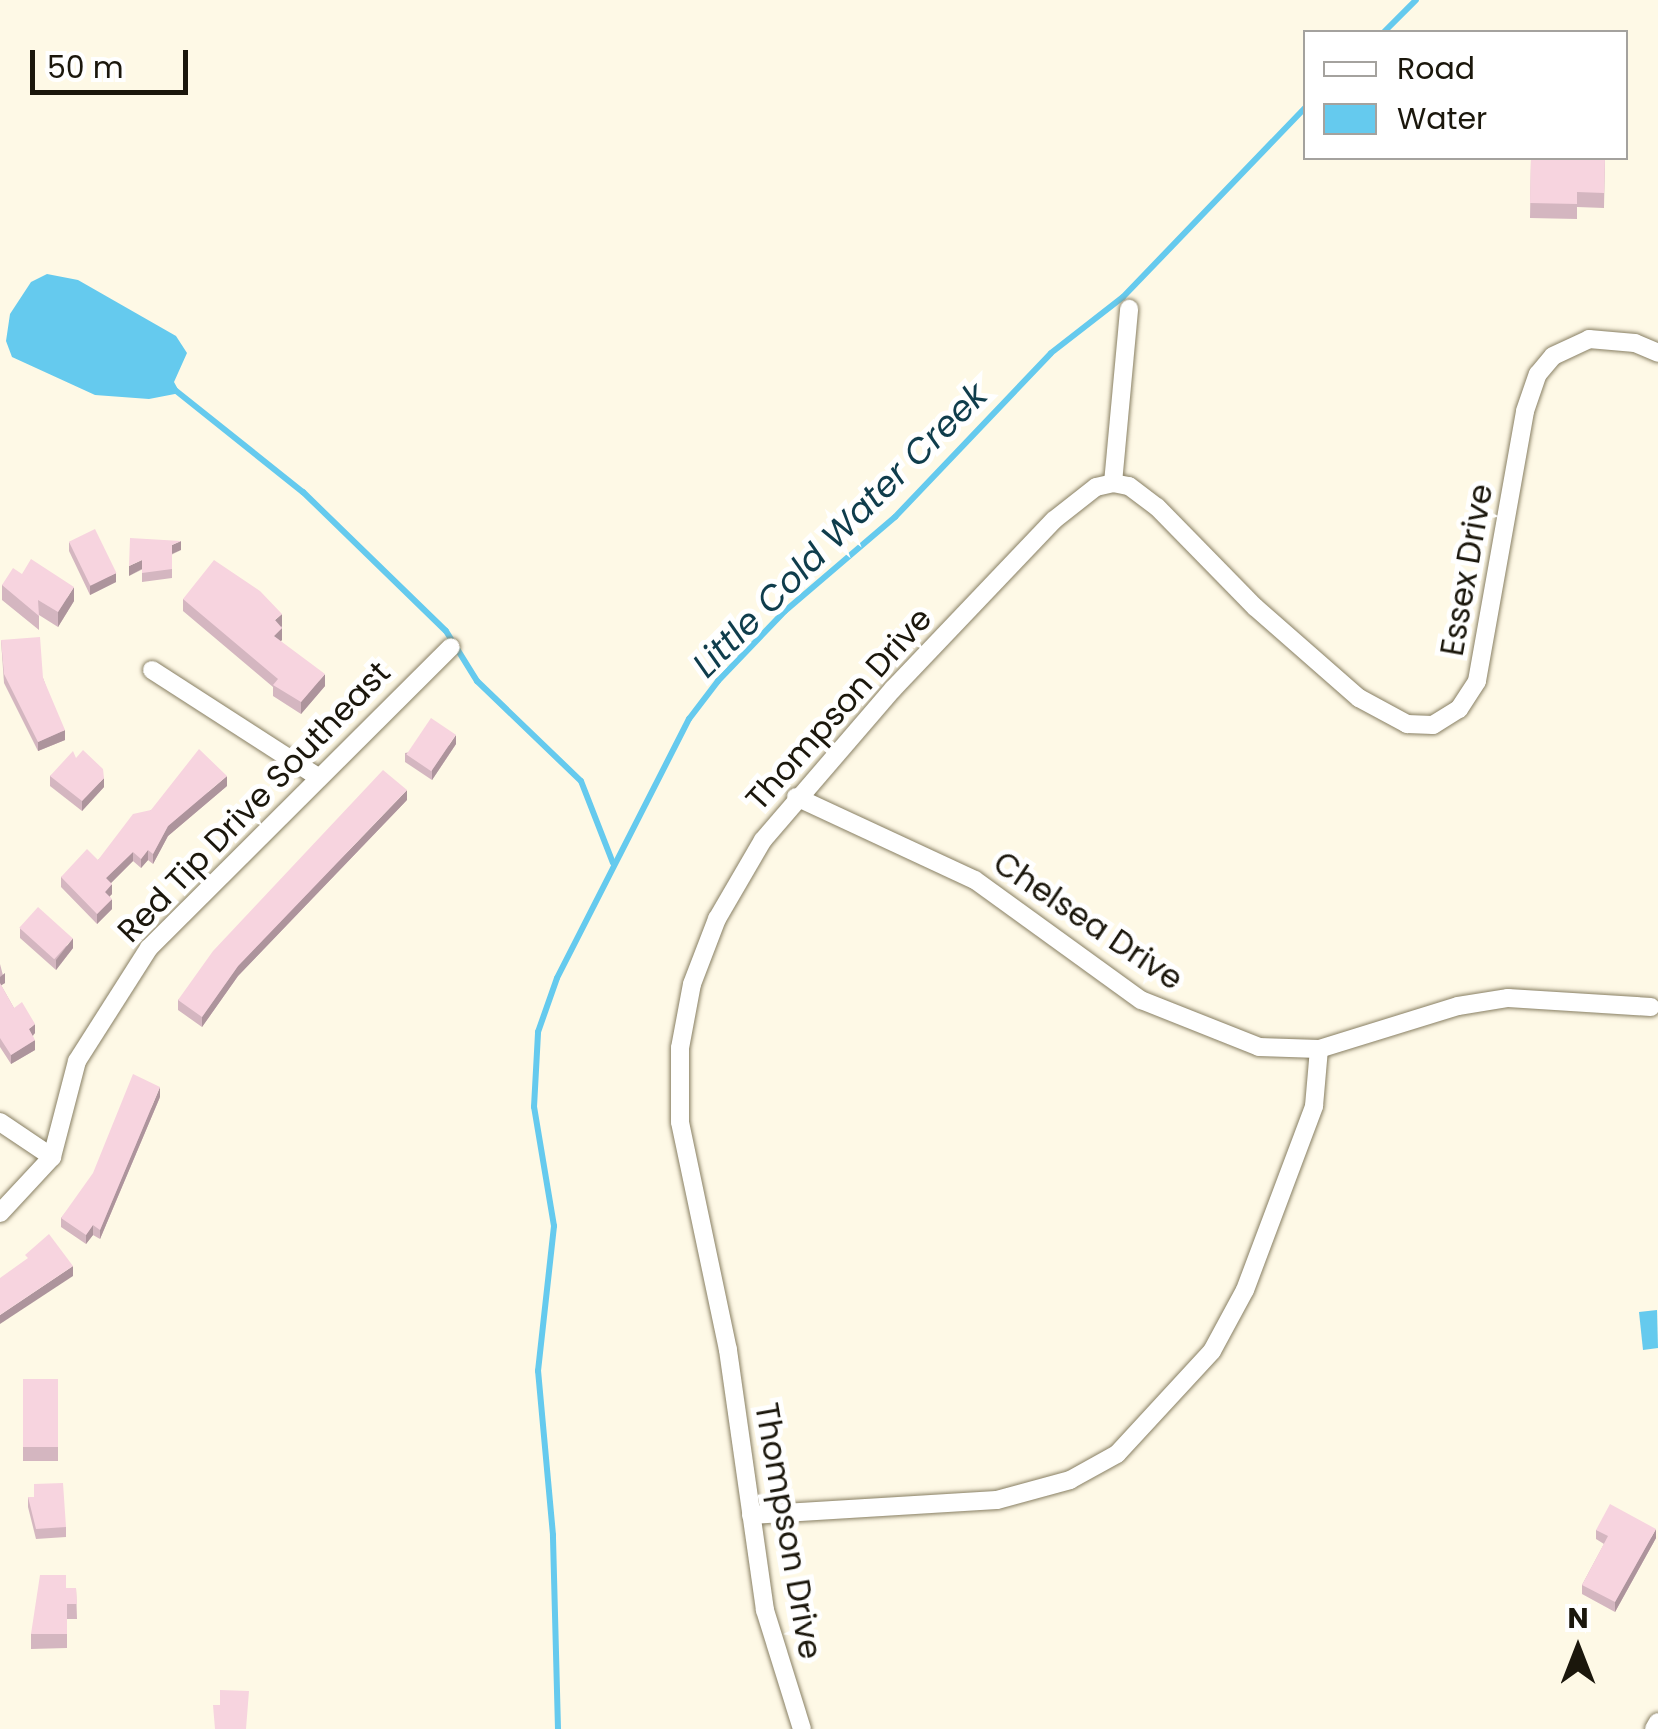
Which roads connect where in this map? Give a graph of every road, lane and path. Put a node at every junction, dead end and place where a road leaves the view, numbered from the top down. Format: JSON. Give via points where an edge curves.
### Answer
{"nodes":[{"id":1,"x":1129,"y":310,"type":"dead end"},
{"id":2,"x":1658,"y":353,"type":"edge"},
{"id":3,"x":1113,"y":484,"type":"junction"},
{"id":4,"x":450,"y":647,"type":"dead end"},
{"id":5,"x":152,"y":670,"type":"dead end"},
{"id":6,"x":315,"y":775,"type":"junction"},
{"id":7,"x":796,"y":797,"type":"junction"},
{"id":8,"x":1651,"y":1007,"type":"dead end"},
{"id":9,"x":1319,"y":1049,"type":"junction"},
{"id":10,"x":0,"y":1122,"type":"edge"},
{"id":11,"x":52,"y":1157,"type":"junction"},
{"id":12,"x":0,"y":1213,"type":"edge"},
{"id":13,"x":751,"y":1515,"type":"junction"},
{"id":14,"x":1658,"y":1722,"type":"edge"},
{"id":15,"x":802,"y":1729,"type":"edge"},
{"id":16,"x":1654,"y":1729,"type":"edge"}],
"edges":[{"from":1,"to":3,"type":"street"},
{"from":2,"to":3,"type":"street","name":"Essex Drive","via":[[1636,343],[1590,339],[1553,356],[1538,374],[1525,411],[1476,681],[1458,708],[1433,725],[1407,724],[1359,698],[1254,607],[1157,506],[1129,486]]},
{"from":3,"to":7,"type":"street","name":"Thompson Drive","via":[[1096,487],[1054,520]]},
{"from":4,"to":6,"type":"street","name":"Red Tip Drive Southeast"},
{"from":5,"to":6,"type":"street"},
{"from":6,"to":11,"type":"street","name":"Red Tip Drive Southeast","via":[[149,948],[119,988],[77,1061]]},
{"from":7,"to":9,"type":"street","name":"Chelsea Drive","via":[[975,880],[1154,1007],[1258,1047]]},
{"from":7,"to":13,"type":"street","name":"Thompson Drive","via":[[717,919],[692,984],[680,1048],[680,1122],[728,1350]]},
{"from":8,"to":9,"type":"street","name":"Chelsea Drive","via":[[1483,1000]]},
{"from":9,"to":13,"type":"street","via":[[1314,1106],[1245,1290],[1212,1350],[1117,1454],[1070,1480],[996,1500]]},
{"from":10,"to":11,"type":"street"},
{"from":11,"to":12,"type":"street","name":"Red Tip Drive Southeast"},
{"from":13,"to":15,"type":"street","name":"Thompson Drive","via":[[776,1656]]},
{"from":14,"to":16,"type":"street"}]}
